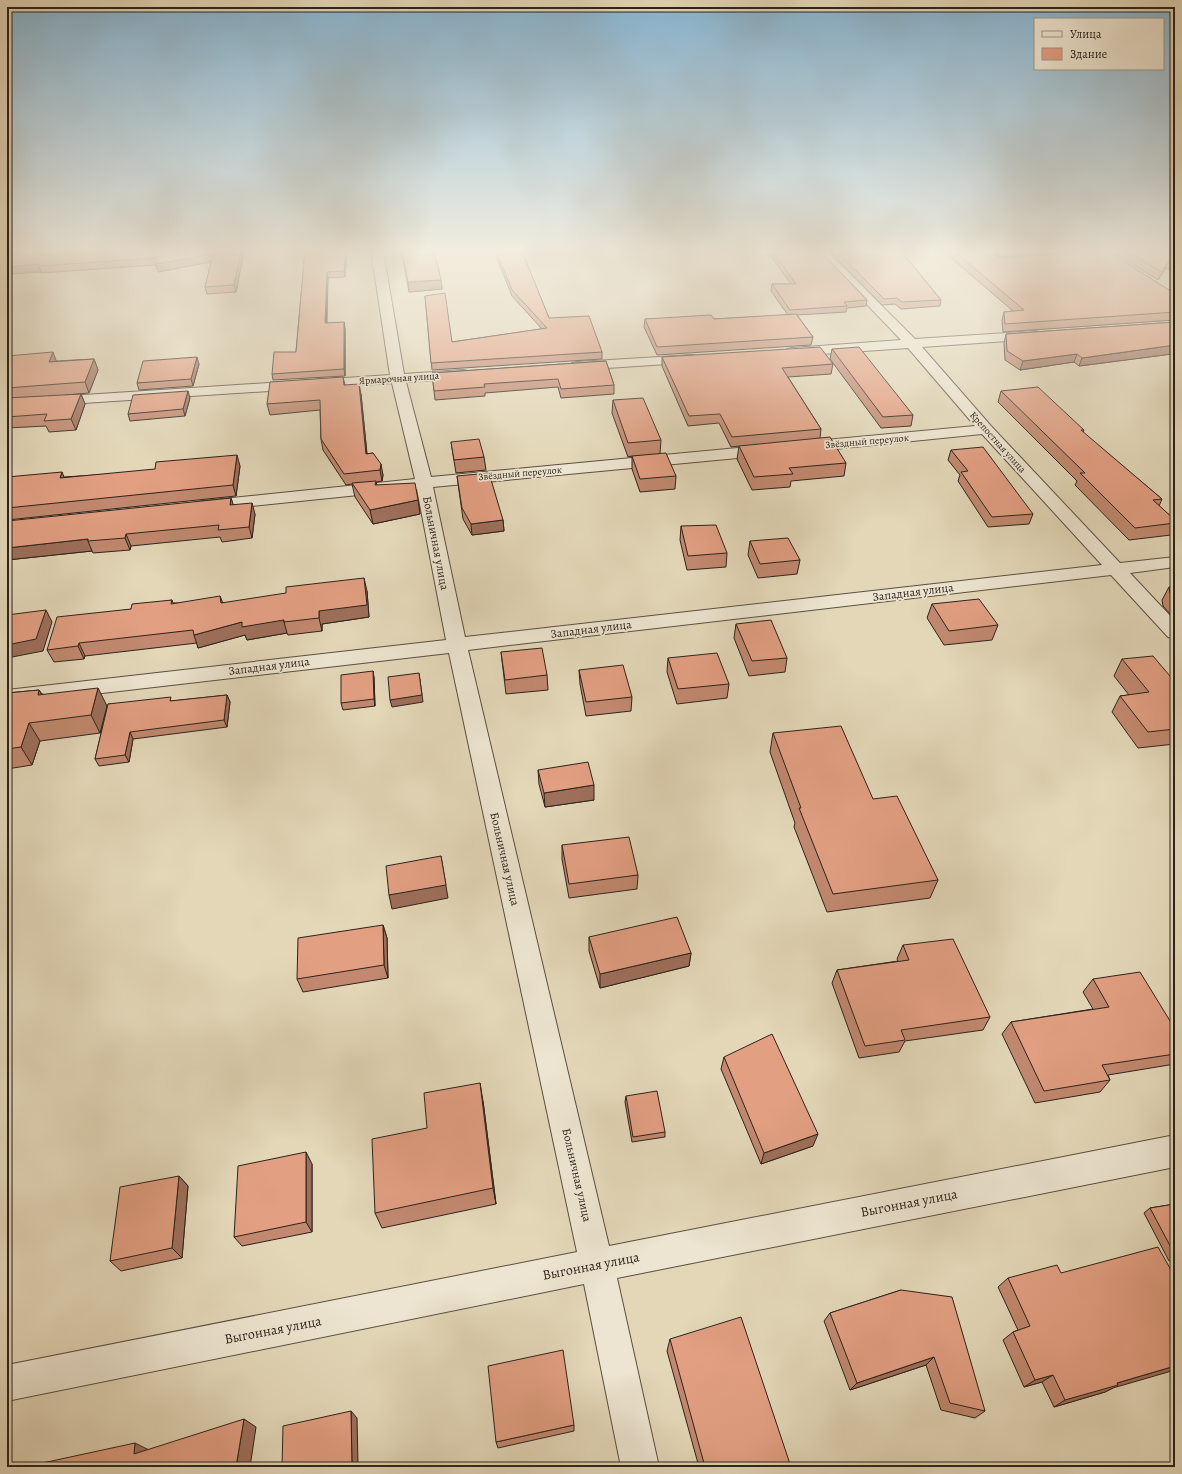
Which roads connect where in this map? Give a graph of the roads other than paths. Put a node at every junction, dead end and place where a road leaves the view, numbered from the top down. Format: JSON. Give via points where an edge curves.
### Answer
{"nodes":[{"id":1,"x":388,"y":320,"type":"edge"},
{"id":2,"x":888,"y":320,"type":"edge"},
{"id":3,"x":1047,"y":334,"type":"edge"},
{"id":4,"x":912,"y":344,"type":"junction"},
{"id":5,"x":778,"y":353,"type":"edge"},
{"id":6,"x":706,"y":358,"type":"edge"},
{"id":7,"x":564,"y":367,"type":"edge"},
{"id":8,"x":477,"y":373,"type":"edge"},
{"id":9,"x":398,"y":378,"type":"junction"},
{"id":10,"x":7,"y":404,"type":"edge"},
{"id":11,"x":986,"y":430,"type":"junction"},
{"id":12,"x":424,"y":482,"type":"junction"},
{"id":13,"x":188,"y":508,"type":"edge"},
{"id":14,"x":1175,"y":562,"type":"edge"},
{"id":15,"x":1116,"y":569,"type":"junction"},
{"id":16,"x":1175,"y":633,"type":"edge"},
{"id":17,"x":457,"y":645,"type":"junction"},
{"id":18,"x":7,"y":697,"type":"edge"},
{"id":19,"x":1175,"y":1151,"type":"edge"},
{"id":20,"x":597,"y":1265,"type":"junction"},
{"id":21,"x":7,"y":1383,"type":"edge"},
{"id":22,"x":640,"y":1467,"type":"edge"}],
"edges":[{"from":1,"to":9,"type":"street","name":"Больничная улица"},
{"from":2,"to":4,"type":"street","name":"Крепостная улица"},
{"from":3,"to":4,"type":"street"},
{"from":4,"to":5,"type":"street"},
{"from":4,"to":11,"type":"street","name":"Крепостная улица"},
{"from":6,"to":7,"type":"street"},
{"from":8,"to":9,"type":"street","name":"Ярмарочная улица"},
{"from":9,"to":10,"type":"street","name":"Ярмарочная улица"},
{"from":9,"to":12,"type":"street","name":"Больничная улица"},
{"from":11,"to":12,"type":"street","name":"Звёздный переулок"},
{"from":11,"to":15,"type":"street","name":"Крепостная улица"},
{"from":12,"to":13,"type":"street","name":"Звёздный переулок"},
{"from":12,"to":17,"type":"street","name":"Больничная улица"},
{"from":14,"to":15,"type":"street","name":"Западная улица"},
{"from":15,"to":16,"type":"street","name":"Крепостная улица"},
{"from":15,"to":17,"type":"street","name":"Западная улица"},
{"from":17,"to":18,"type":"street","name":"Западная улица"},
{"from":17,"to":20,"type":"street","name":"Больничная улица"},
{"from":19,"to":20,"type":"street","name":"Выгонная улица"},
{"from":20,"to":21,"type":"street","name":"Выгонная улица"},
{"from":20,"to":22,"type":"street","name":"Больничная улица"}]}
